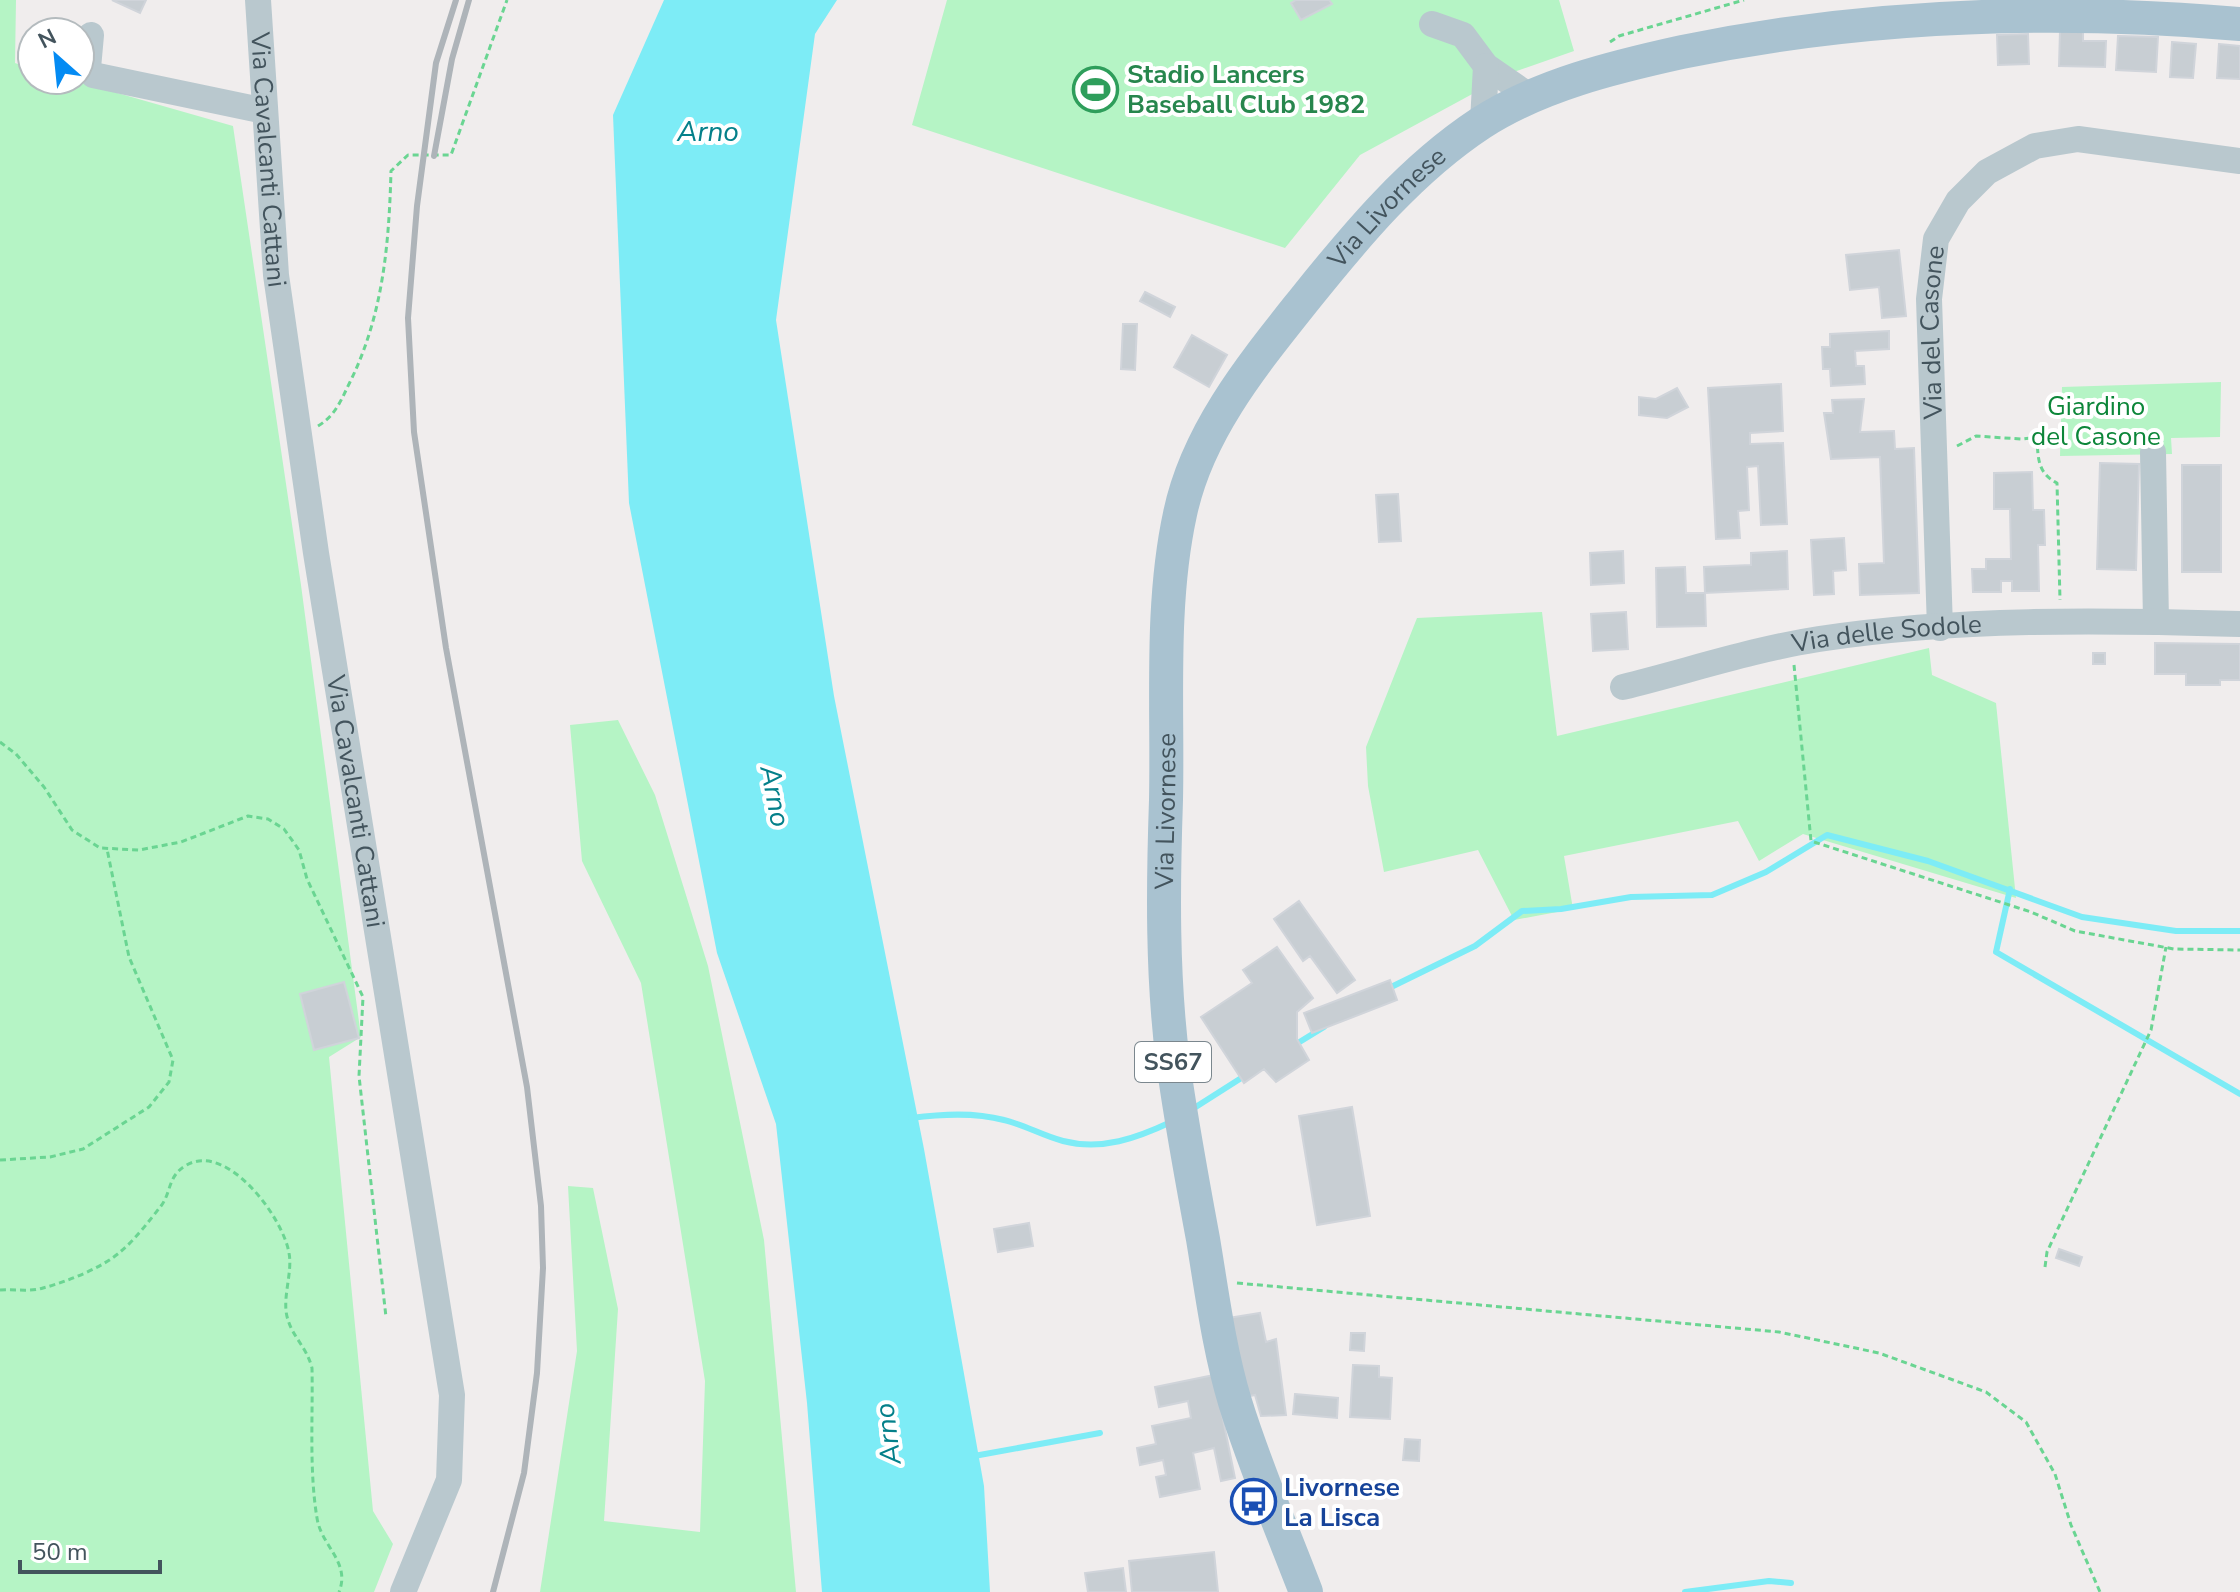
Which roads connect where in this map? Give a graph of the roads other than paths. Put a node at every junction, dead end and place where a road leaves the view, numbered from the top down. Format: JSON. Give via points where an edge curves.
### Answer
{"nodes":[{"id":1,"x":258,"y":0,"type":"edge"},
{"id":2,"x":1432,"y":24,"type":"dead end"},
{"id":3,"x":2240,"y":24,"type":"edge"},
{"id":4,"x":1486,"y":66,"type":"junction"},
{"id":5,"x":96,"y":76,"type":"edge"},
{"id":6,"x":1531,"y":97,"type":"junction"},
{"id":7,"x":265,"y":111,"type":"junction"},
{"id":8,"x":1483,"y":122,"type":"junction"},
{"id":9,"x":2240,"y":161,"type":"edge"},
{"id":10,"x":2153,"y":452,"type":"dead end"},
{"id":11,"x":2156,"y":622,"type":"junction"},
{"id":12,"x":2240,"y":624,"type":"edge"},
{"id":13,"x":1940,"y":628,"type":"junction"},
{"id":14,"x":1623,"y":687,"type":"dead end"},
{"id":15,"x":403,"y":1592,"type":"edge"},
{"id":16,"x":1306,"y":1592,"type":"edge"}],
"edges":[{"from":1,"to":7,"type":"street","name":"Via Cavalcanti Cattani"},
{"from":2,"to":4,"type":"street","via":[[1463,35]]},
{"from":3,"to":6,"type":"main road","name":"Via Livornese","via":[[2028,13],[1890,21],[1669,55]]},
{"from":4,"to":6,"type":"street"},
{"from":4,"to":8,"type":"street"},
{"from":5,"to":7,"type":"street"},
{"from":6,"to":8,"type":"main road","name":"Via Livornese"},
{"from":7,"to":15,"type":"street","name":"Via Cavalcanti Cattani","via":[[276,275],[299,437],[452,1395],[449,1480]]},
{"from":8,"to":16,"type":"main road","name":"Via Livornese","number":"SS67","via":[[1398,192],[1270,343],[1212,428],[1180,513],[1169,630],[1164,868],[1172,1059],[1220,1346],[1234,1399]]},
{"from":9,"to":13,"type":"street","name":"Via del Casone","via":[[2078,139],[2035,146],[1987,172],[1958,201],[1936,239],[1929,299]]},
{"from":10,"to":11,"type":"street"},
{"from":11,"to":12,"type":"street","name":"Via delle Sodole"},
{"from":11,"to":13,"type":"street","name":"Via delle Sodole"},
{"from":13,"to":14,"type":"street","name":"Via delle Sodole","via":[[1818,639]]}]}
